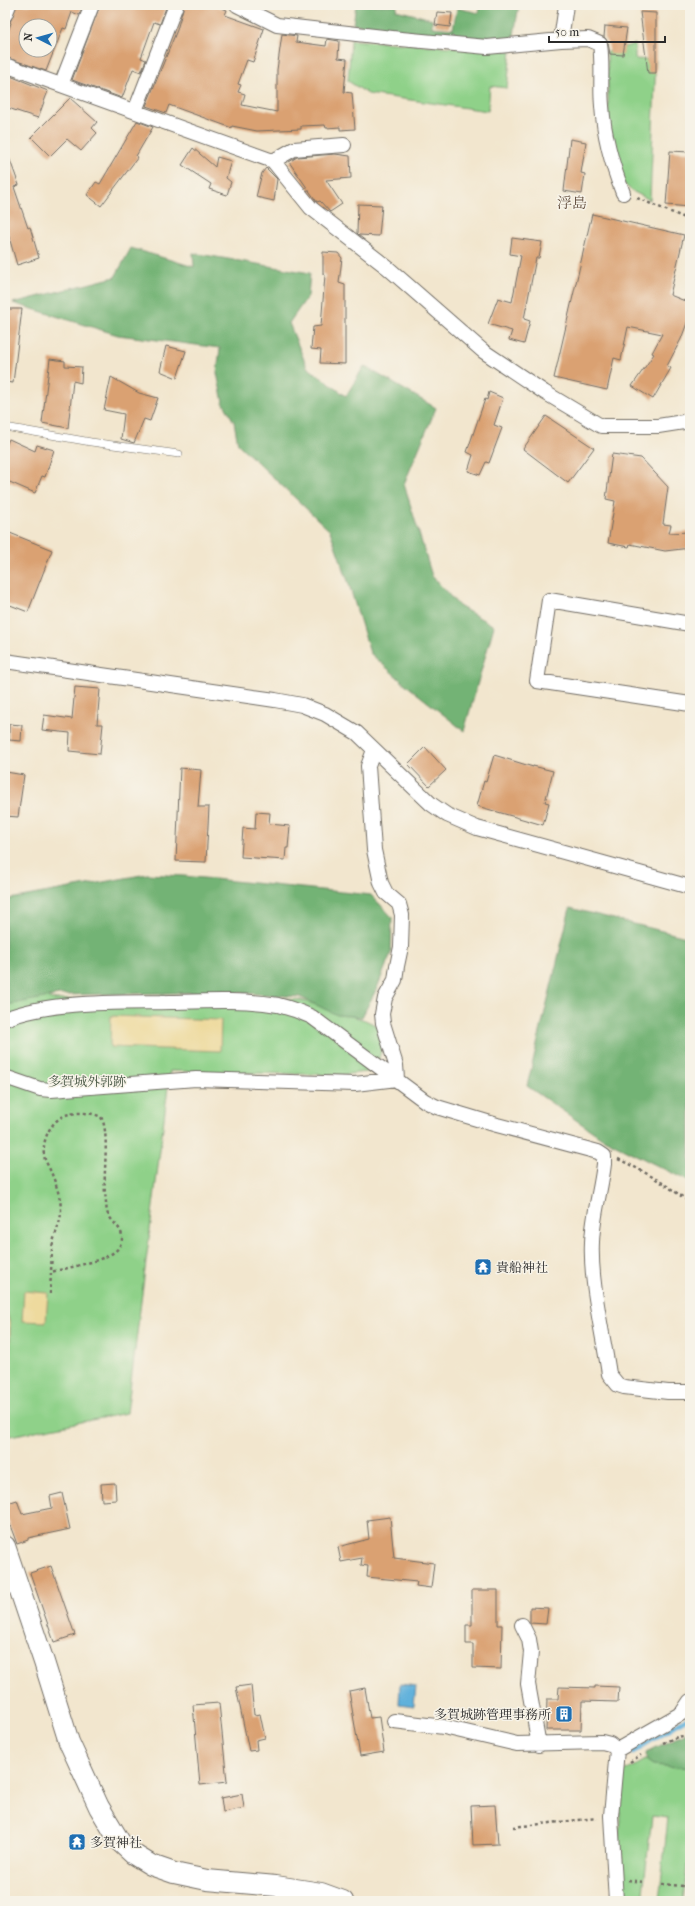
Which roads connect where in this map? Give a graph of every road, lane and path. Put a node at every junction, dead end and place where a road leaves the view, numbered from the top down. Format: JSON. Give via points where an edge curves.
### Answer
{"nodes":[{"id":1,"x":9,"y":5,"type":"edge"},
{"id":2,"x":92,"y":5,"type":"edge"},
{"id":3,"x":176,"y":5,"type":"edge"},
{"id":4,"x":237,"y":5,"type":"edge"},
{"id":5,"x":566,"y":5,"type":"edge"},
{"id":6,"x":5,"y":15,"type":"edge"},
{"id":7,"x":561,"y":40,"type":"junction"},
{"id":8,"x":5,"y":65,"type":"edge"},
{"id":9,"x":61,"y":85,"type":"junction"},
{"id":10,"x":135,"y":111,"type":"junction"},
{"id":11,"x":344,"y":145,"type":"dead end"},
{"id":12,"x":273,"y":161,"type":"junction"},
{"id":13,"x":623,"y":193,"type":"joint"},
{"id":14,"x":690,"y":220,"type":"edge"},
{"id":15,"x":690,"y":421,"type":"edge"},
{"id":16,"x":5,"y":427,"type":"edge"},
{"id":17,"x":180,"y":454,"type":"dead end"},
{"id":18,"x":690,"y":624,"type":"edge"},
{"id":19,"x":5,"y":661,"type":"edge"},
{"id":20,"x":690,"y":704,"type":"edge"},
{"id":21,"x":374,"y":750,"type":"junction"},
{"id":22,"x":690,"y":887,"type":"edge"},
{"id":23,"x":5,"y":1019,"type":"edge"},
{"id":24,"x":5,"y":1077,"type":"edge"},
{"id":25,"x":397,"y":1079,"type":"junction"},
{"id":26,"x":604,"y":1156,"type":"junction"},
{"id":27,"x":690,"y":1203,"type":"edge"},
{"id":28,"x":51,"y":1272,"type":"junction"},
{"id":29,"x":50,"y":1294,"type":"dead end"},
{"id":30,"x":690,"y":1392,"type":"edge"},
{"id":31,"x":5,"y":1546,"type":"edge"},
{"id":32,"x":522,"y":1625,"type":"dead end"},
{"id":33,"x":690,"y":1701,"type":"edge"},
{"id":34,"x":394,"y":1721,"type":"dead end"},
{"id":35,"x":690,"y":1735,"type":"edge"},
{"id":36,"x":661,"y":1743,"type":"dead end"},
{"id":37,"x":539,"y":1745,"type":"junction"},
{"id":38,"x":617,"y":1750,"type":"junction"},
{"id":39,"x":646,"y":1752,"type":"dead end"},
{"id":40,"x":615,"y":1769,"type":"junction"},
{"id":41,"x":611,"y":1816,"type":"junction"},
{"id":42,"x":513,"y":1827,"type":"dead end"},
{"id":43,"x":662,"y":1884,"type":"dead end"},
{"id":44,"x":684,"y":1886,"type":"dead end"},
{"id":45,"x":343,"y":1901,"type":"edge"},
{"id":46,"x":616,"y":1901,"type":"edge"}],
"edges":[{"from":1,"to":6,"type":"street"},
{"from":2,"to":9,"type":"street"},
{"from":3,"to":10,"type":"street"},
{"from":4,"to":7,"type":"street","via":[[277,25],[393,38],[487,47]]},
{"from":5,"to":7,"type":"street"},
{"from":7,"to":13,"type":"street","via":[[588,39],[600,44],[605,131],[613,166]]},
{"from":8,"to":9,"type":"street"},
{"from":9,"to":10,"type":"street"},
{"from":10,"to":12,"type":"street"},
{"from":11,"to":12,"type":"street","via":[[294,149]]},
{"from":12,"to":15,"type":"street","via":[[311,208],[388,268],[483,351],[544,392],[601,426],[658,426]]},
{"from":13,"to":14,"type":"path"},
{"from":16,"to":17,"type":"lane"},
{"from":18,"to":20,"type":"street","via":[[549,600],[537,681]]},
{"from":19,"to":21,"type":"street","via":[[302,705],[325,714],[350,729]]},
{"from":21,"to":22,"type":"street","via":[[431,804],[447,815],[477,828]]},
{"from":21,"to":25,"type":"street","via":[[368,766],[374,850],[386,893],[399,904],[402,915],[401,947],[395,980],[385,998],[382,1014],[396,1065]]},
{"from":23,"to":25,"type":"street","via":[[36,1009],[129,1002],[220,1001],[276,1005],[312,1017]]},
{"from":24,"to":25,"type":"street","via":[[40,1089],[51,1090],[196,1079],[355,1084]]},
{"from":25,"to":26,"type":"street","via":[[425,1102],[437,1107],[598,1152]]},
{"from":26,"to":27,"type":"path","via":[[613,1157],[656,1178]]},
{"from":26,"to":30,"type":"street","via":[[592,1243],[595,1285],[609,1374],[624,1387]]},
{"from":28,"to":28,"type":"path","via":[[52,1242],[61,1211],[58,1190],[44,1156],[48,1131],[60,1118],[67,1115],[96,1114],[101,1117],[104,1128],[107,1211],[122,1232],[121,1242],[110,1255]]},
{"from":28,"to":29,"type":"path"},
{"from":31,"to":45,"type":"street","via":[[69,1742],[93,1795],[120,1842],[151,1865],[174,1873],[207,1880],[299,1889]]},
{"from":32,"to":37,"type":"street","via":[[530,1646],[528,1684]]},
{"from":33,"to":38,"type":"street","via":[[682,1713]]},
{"from":34,"to":37,"type":"street","via":[[444,1727],[512,1743]]},
{"from":35,"to":36,"type":"path"},
{"from":37,"to":38,"type":"street","via":[[602,1742]]},
{"from":38,"to":40,"type":"street"},
{"from":39,"to":40,"type":"path"},
{"from":40,"to":41,"type":"street"},
{"from":41,"to":42,"type":"path"},
{"from":41,"to":46,"type":"street"},
{"from":43,"to":44,"type":"path"}]}
